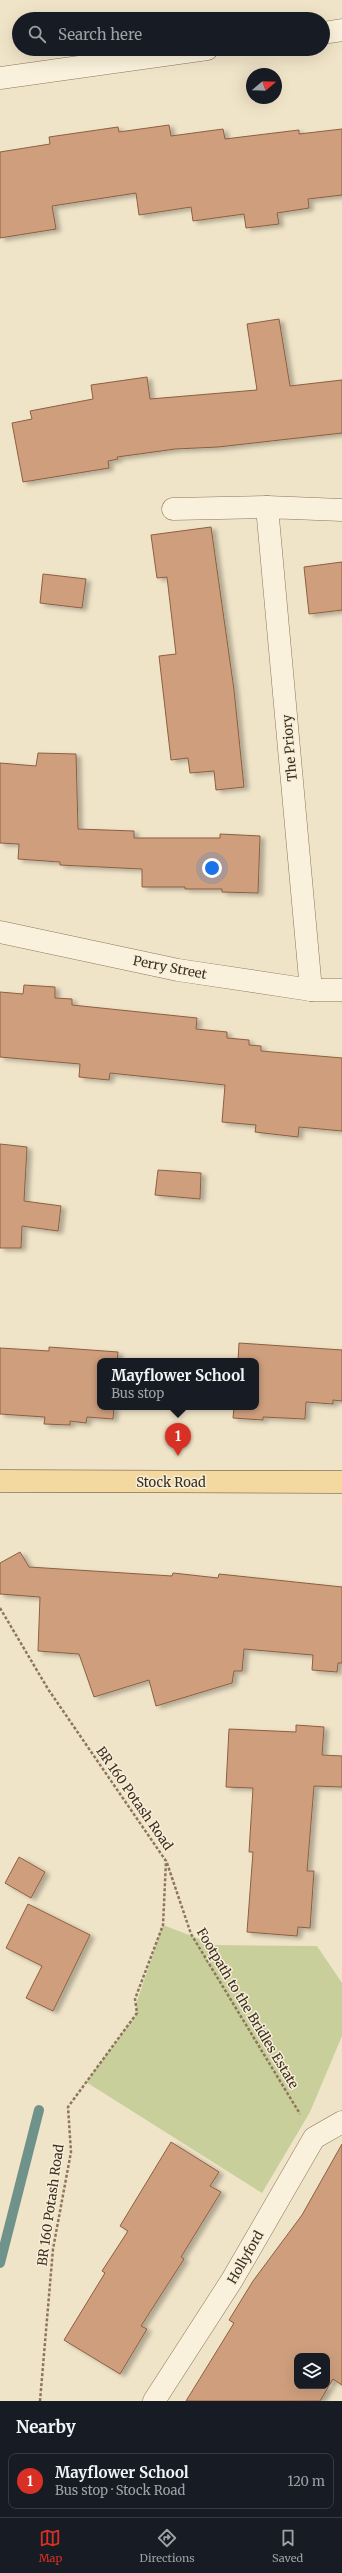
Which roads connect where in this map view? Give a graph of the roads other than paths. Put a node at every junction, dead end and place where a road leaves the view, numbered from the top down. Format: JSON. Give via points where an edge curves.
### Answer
{"nodes":[{"id":1,"x":342,"y":30,"type":"edge"},
{"id":2,"x":330,"y":32,"type":"edge"},
{"id":3,"x":157,"y":56,"type":"edge"},
{"id":4,"x":0,"y":78,"type":"edge"},
{"id":5,"x":267,"y":507,"type":"junction"},
{"id":6,"x":173,"y":509,"type":"dead end"},
{"id":7,"x":342,"y":510,"type":"edge"},
{"id":8,"x":0,"y":932,"type":"edge"},
{"id":9,"x":311,"y":990,"type":"junction"},
{"id":10,"x":342,"y":990,"type":"edge"},
{"id":11,"x":0,"y":1481,"type":"edge"},
{"id":12,"x":342,"y":1482,"type":"edge"},
{"id":13,"x":342,"y":2122,"type":"edge"},
{"id":14,"x":154,"y":2401,"type":"edge"}],
"edges":[{"from":1,"to":2,"type":"street"},
{"from":3,"to":4,"type":"street"},
{"from":5,"to":6,"type":"street"},
{"from":5,"to":7,"type":"street"},
{"from":5,"to":9,"type":"street","name":"The Priory"},
{"from":8,"to":9,"type":"street","name":"Perry Street","via":[[178,970]]},
{"from":9,"to":10,"type":"street","name":"Perry Street"},
{"from":11,"to":12,"type":"main road","name":"Stock Road"},
{"from":13,"to":14,"type":"street","name":"Hollyford","via":[[314,2138],[232,2280]]}]}
